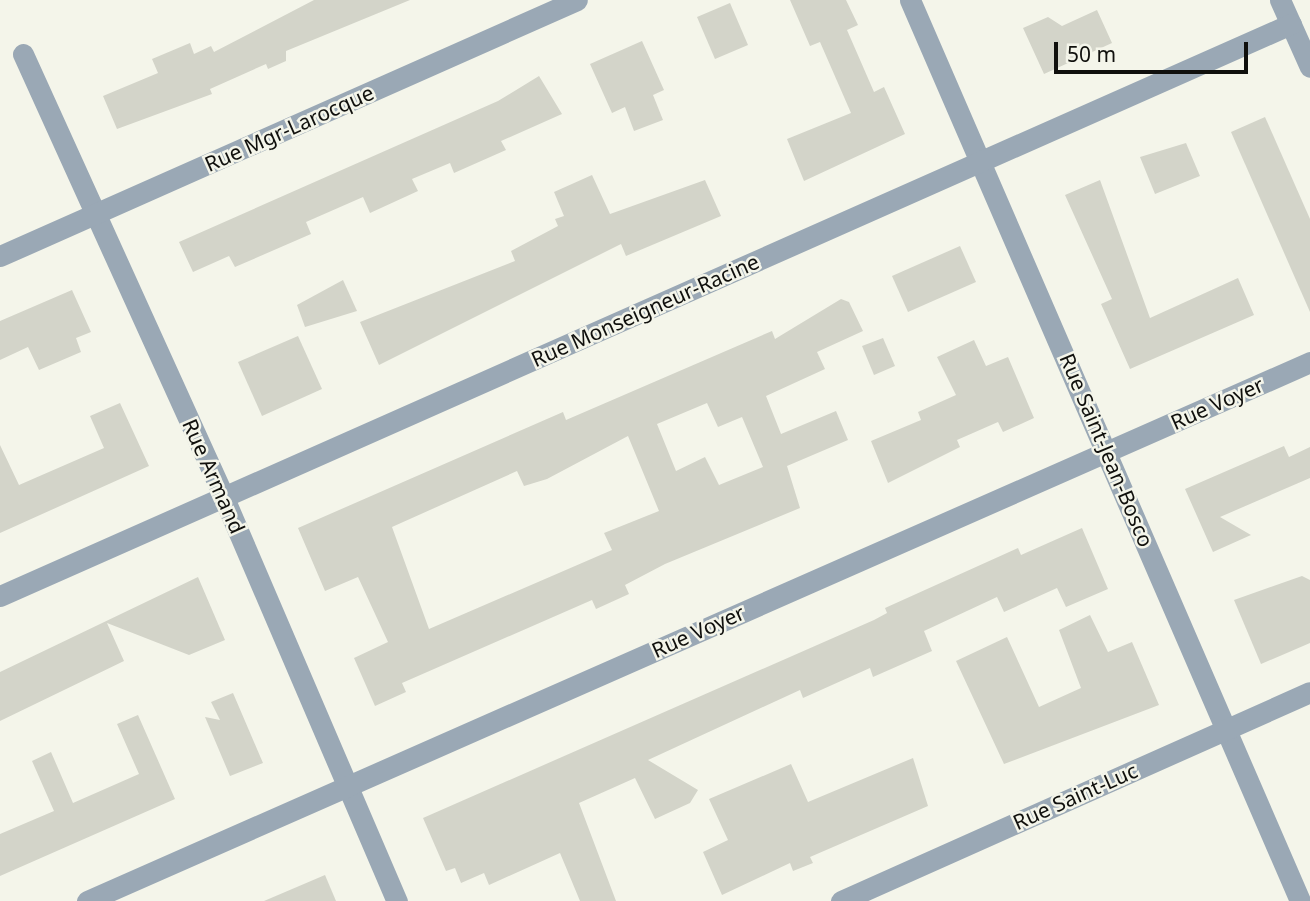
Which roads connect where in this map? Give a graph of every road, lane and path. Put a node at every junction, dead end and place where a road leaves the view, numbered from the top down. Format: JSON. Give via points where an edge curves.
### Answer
{"nodes":[{"id":1,"x":577,"y":0,"type":"edge"},
{"id":2,"x":910,"y":0,"type":"edge"},
{"id":3,"x":1280,"y":0,"type":"edge"},
{"id":4,"x":1291,"y":24,"type":"junction"},
{"id":5,"x":23,"y":54,"type":"dead end"},
{"id":6,"x":1310,"y":67,"type":"edge"},
{"id":7,"x":981,"y":160,"type":"junction"},
{"id":8,"x":96,"y":213,"type":"junction"},
{"id":9,"x":0,"y":256,"type":"edge"},
{"id":10,"x":1310,"y":362,"type":"edge"},
{"id":11,"x":1107,"y":451,"type":"junction"},
{"id":12,"x":225,"y":498,"type":"junction"},
{"id":13,"x":0,"y":596,"type":"edge"},
{"id":14,"x":1310,"y":692,"type":"edge"},
{"id":15,"x":1226,"y":729,"type":"junction"},
{"id":16,"x":346,"y":785,"type":"junction"},
{"id":17,"x":87,"y":901,"type":"edge"},
{"id":18,"x":397,"y":901,"type":"edge"},
{"id":19,"x":841,"y":901,"type":"edge"},
{"id":20,"x":1300,"y":901,"type":"edge"}],
"edges":[{"from":1,"to":8,"type":"street","name":"Rue Mgr-Larocque"},
{"from":2,"to":7,"type":"street","name":"Rue Saint-Jean-Bosco"},
{"from":3,"to":4,"type":"street"},
{"from":4,"to":6,"type":"street"},
{"from":4,"to":7,"type":"street","name":"Rue Monseigneur-Racine"},
{"from":5,"to":8,"type":"street","name":"Rue Armand"},
{"from":7,"to":11,"type":"street","name":"Rue Saint-Jean-Bosco"},
{"from":7,"to":12,"type":"street","name":"Rue Monseigneur-Racine"},
{"from":8,"to":9,"type":"street","name":"Rue Mgr-Larocque"},
{"from":8,"to":12,"type":"street","name":"Rue Armand"},
{"from":10,"to":11,"type":"street","name":"Rue Voyer"},
{"from":11,"to":15,"type":"street","name":"Rue Saint-Jean-Bosco"},
{"from":11,"to":16,"type":"street","name":"Rue Voyer"},
{"from":12,"to":13,"type":"street","name":"Rue Monseigneur-Racine"},
{"from":12,"to":16,"type":"street","name":"Rue Armand"},
{"from":14,"to":15,"type":"street","name":"Rue Saint-Luc"},
{"from":15,"to":19,"type":"street","name":"Rue Saint-Luc"},
{"from":15,"to":20,"type":"street","name":"Rue Saint-Jean-Bosco"},
{"from":16,"to":17,"type":"street","name":"Rue Voyer"},
{"from":16,"to":18,"type":"street","name":"Rue Armand"}]}
